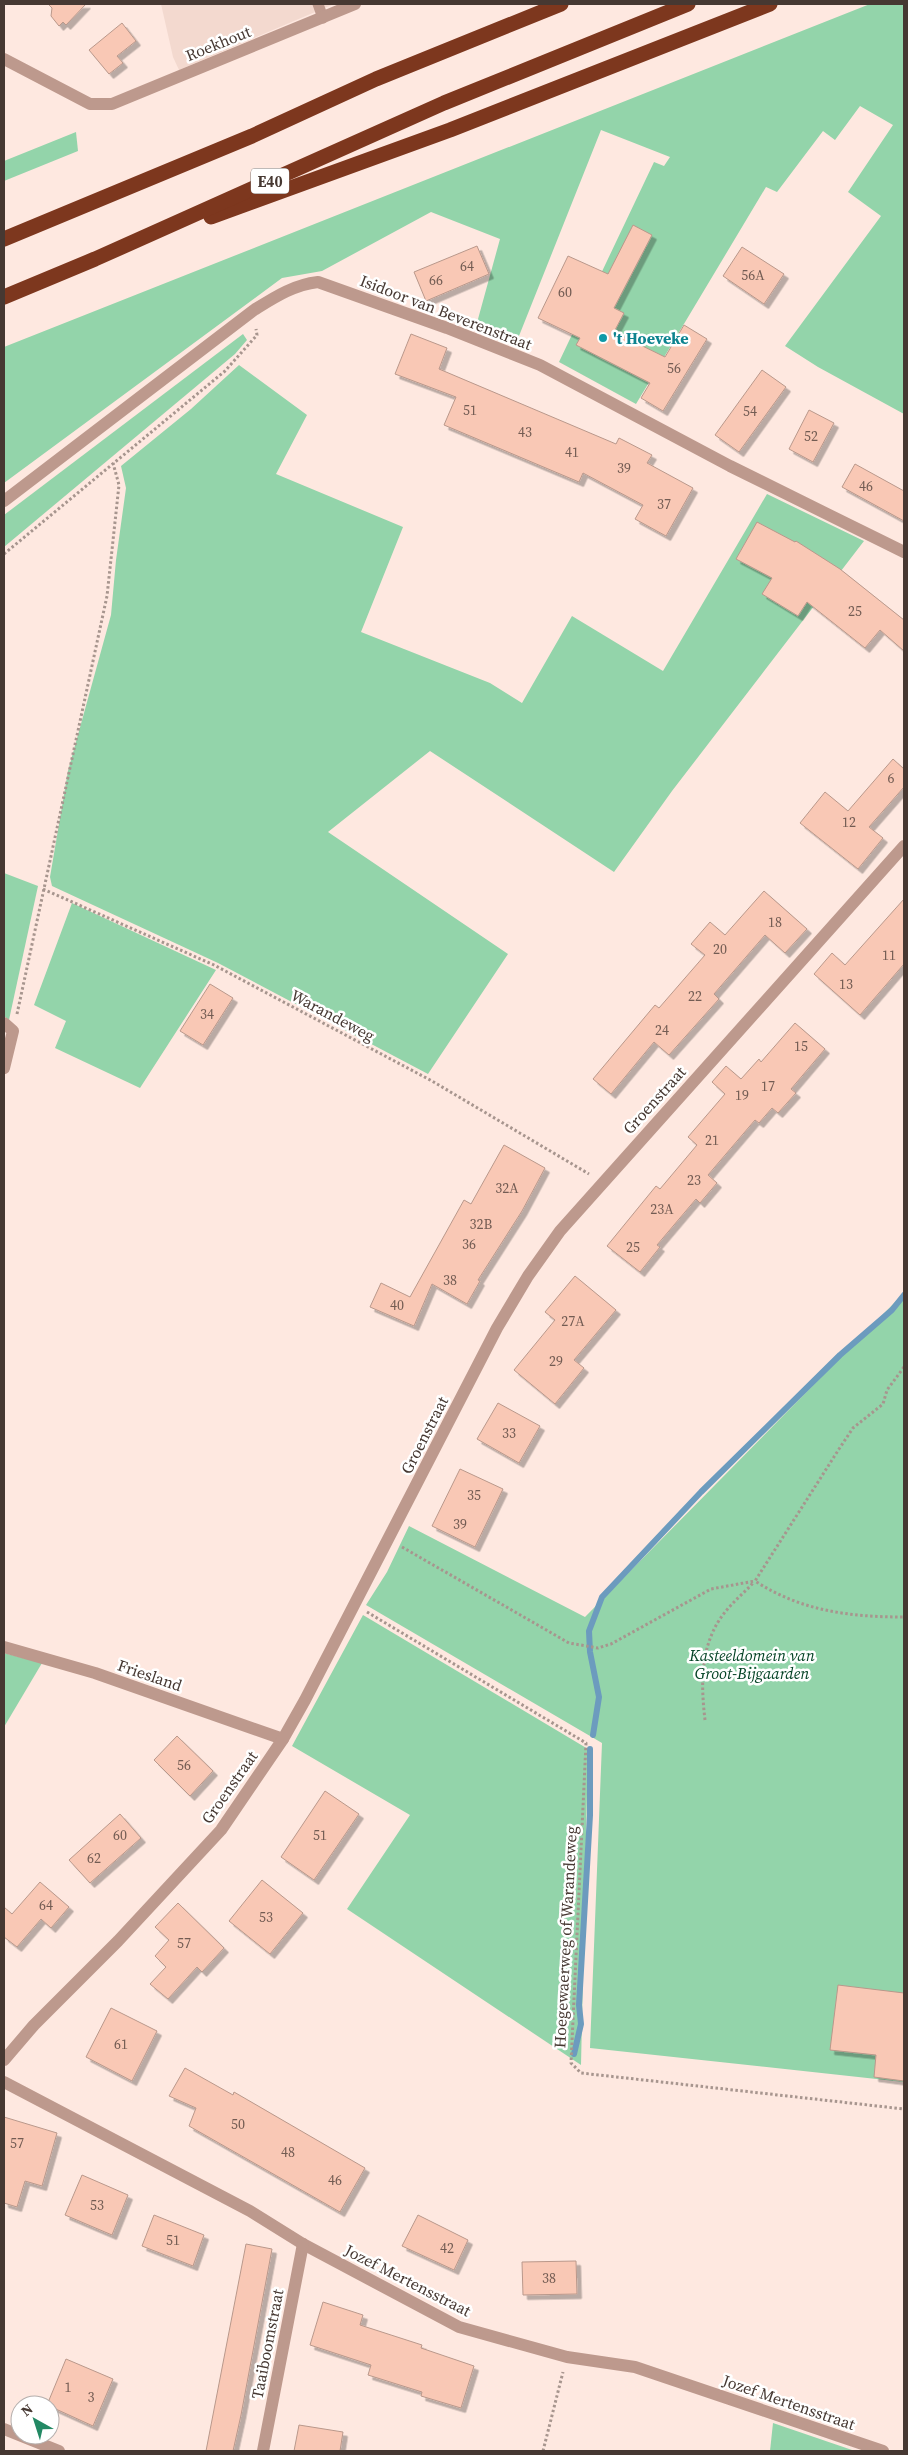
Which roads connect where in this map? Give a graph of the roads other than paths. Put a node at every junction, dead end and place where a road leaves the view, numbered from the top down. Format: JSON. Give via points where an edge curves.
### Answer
{"nodes":[{"id":1,"x":318,"y":4,"type":"edge"},
{"id":2,"x":355,"y":4,"type":"edge"},
{"id":3,"x":561,"y":4,"type":"edge"},
{"id":4,"x":688,"y":4,"type":"edge"},
{"id":5,"x":770,"y":4,"type":"edge"},
{"id":6,"x":323,"y":18,"type":"junction"},
{"id":7,"x":4,"y":59,"type":"edge"},
{"id":8,"x":4,"y":239,"type":"edge"},
{"id":9,"x":95,"y":259,"type":"junction"},
{"id":10,"x":4,"y":297,"type":"edge"},
{"id":11,"x":4,"y":501,"type":"edge"},
{"id":12,"x":904,"y":552,"type":"edge"},
{"id":13,"x":904,"y":846,"type":"edge"},
{"id":14,"x":8,"y":1027,"type":"edge"},
{"id":15,"x":4,"y":1068,"type":"edge"},
{"id":16,"x":4,"y":1647,"type":"edge"},
{"id":17,"x":283,"y":1739,"type":"junction"},
{"id":18,"x":4,"y":2060,"type":"edge"},
{"id":19,"x":4,"y":2082,"type":"edge"},
{"id":20,"x":303,"y":2244,"type":"junction"},
{"id":21,"x":4,"y":2429,"type":"edge"},
{"id":22,"x":863,"y":2448,"type":"edge"},
{"id":23,"x":58,"y":2451,"type":"edge"},
{"id":24,"x":263,"y":2451,"type":"edge"},
{"id":25,"x":883,"y":2451,"type":"edge"}],
"edges":[{"from":1,"to":6,"type":"lane"},
{"from":2,"to":6,"type":"street","name":"Roekhout"},
{"from":3,"to":8,"type":"highway","via":[[376,79],[252,136]]},
{"from":4,"to":9,"type":"highway","number":"E40","via":[[444,103]]},
{"from":5,"to":9,"type":"highway","via":[[450,130]]},
{"from":6,"to":7,"type":"street","name":"Roekhout","via":[[112,104],[90,104]]},
{"from":9,"to":10,"type":"highway","number":"E40"},
{"from":11,"to":12,"type":"street","name":"Isidoor van Beverenstraat","via":[[254,310],[283,292],[318,282],[540,365],[730,466]]},
{"from":13,"to":17,"type":"street","name":"Groenstraat","via":[[602,1182],[560,1231],[528,1276]]},
{"from":14,"to":15,"type":"street"},
{"from":16,"to":17,"type":"street","name":"Friesland","via":[[96,1673]]},
{"from":17,"to":18,"type":"street","name":"Groenstraat","via":[[221,1830]]},
{"from":19,"to":20,"type":"street","name":"Jozef Mertensstraat","via":[[250,2211]]},
{"from":20,"to":22,"type":"street","name":"Jozef Mertensstraat","via":[[459,2327],[567,2357],[635,2367]]},
{"from":20,"to":24,"type":"street","name":"Taaiboomstraat"},
{"from":21,"to":23,"type":"street"},
{"from":22,"to":25,"type":"street","name":"Jozef Mertensstraat"}]}
